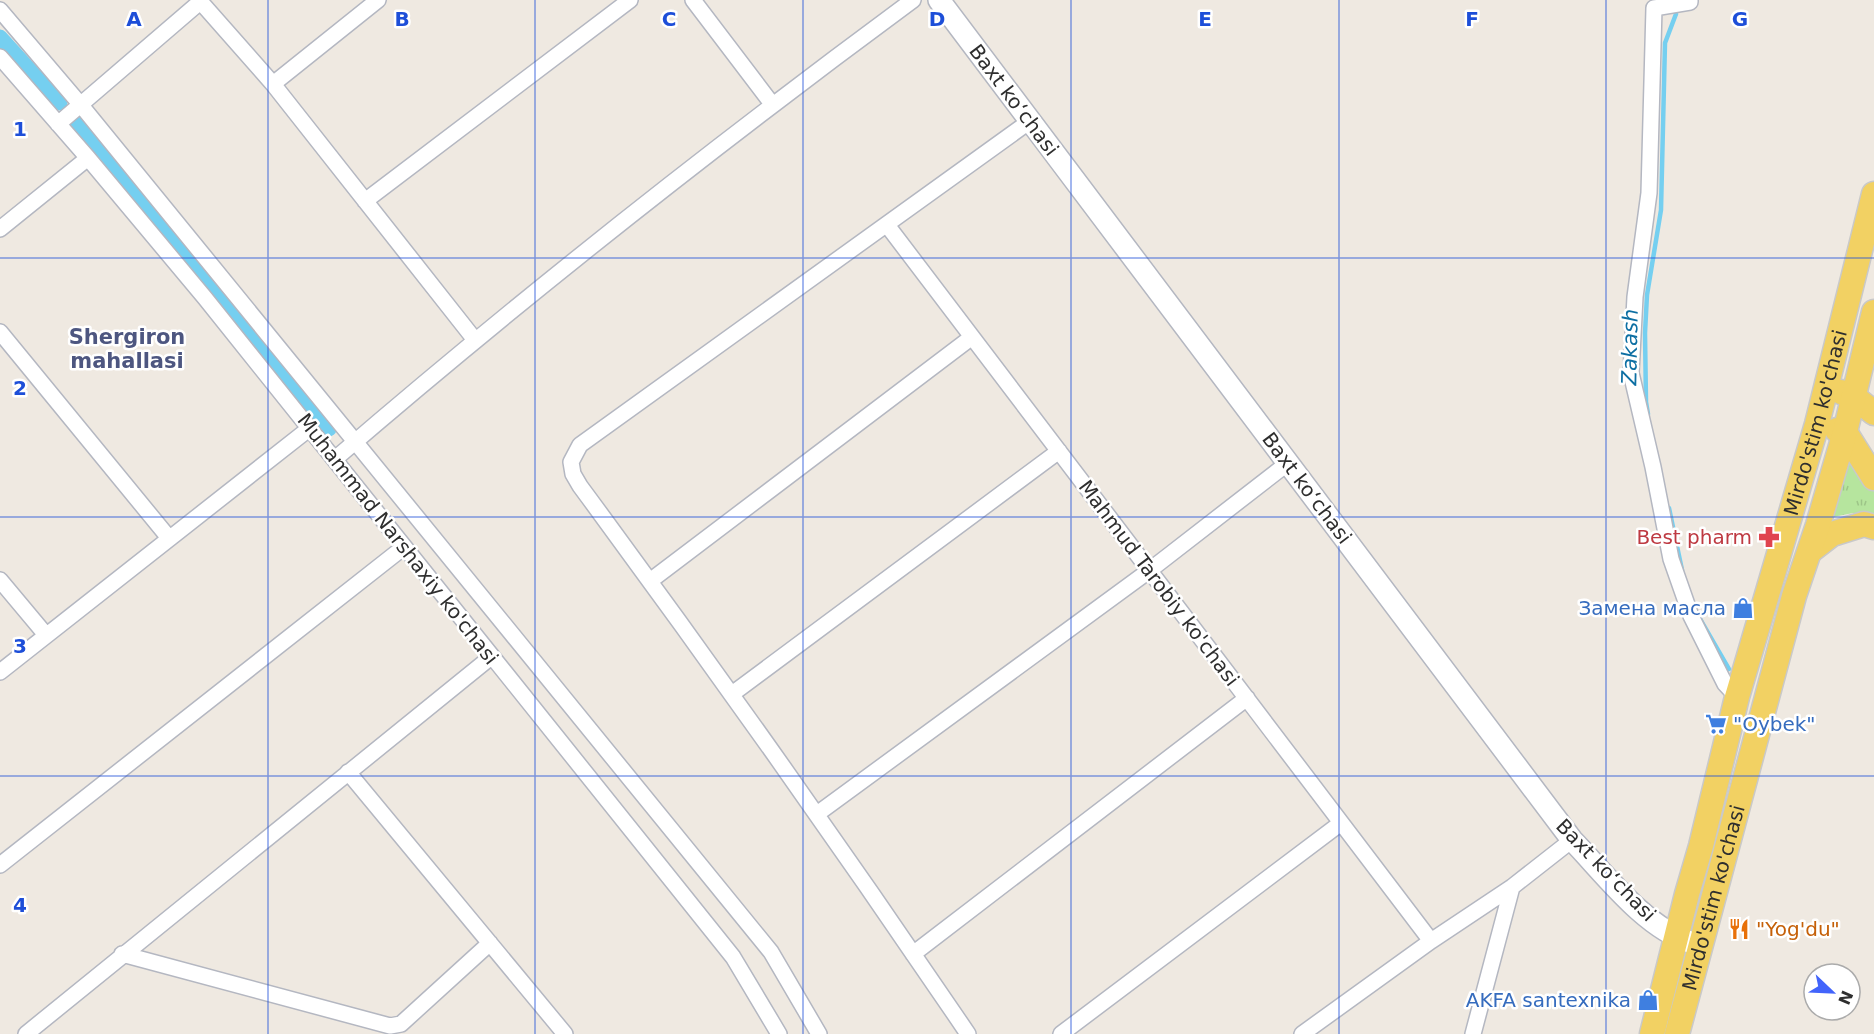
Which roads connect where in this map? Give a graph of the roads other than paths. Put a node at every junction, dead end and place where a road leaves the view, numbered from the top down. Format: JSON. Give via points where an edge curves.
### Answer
{"nodes":[{"id":1,"x":378,"y":0,"type":"edge"},
{"id":2,"x":630,"y":0,"type":"edge"},
{"id":3,"x":693,"y":0,"type":"edge"},
{"id":4,"x":913,"y":0,"type":"edge"},
{"id":5,"x":939,"y":0,"type":"edge"},
{"id":6,"x":1690,"y":0,"type":"edge"},
{"id":7,"x":200,"y":1,"type":"edge"},
{"id":8,"x":0,"y":10,"type":"edge"},
{"id":9,"x":0,"y":57,"type":"edge"},
{"id":10,"x":273,"y":84,"type":"junction"},
{"id":11,"x":772,"y":104,"type":"junction"},
{"id":12,"x":80,"y":105,"type":"junction"},
{"id":13,"x":1030,"y":121,"type":"junction"},
{"id":14,"x":58,"y":124,"type":"junction"},
{"id":15,"x":88,"y":158,"type":"junction"},
{"id":16,"x":1874,"y":194,"type":"edge"},
{"id":17,"x":365,"y":201,"type":"junction"},
{"id":18,"x":887,"y":225,"type":"junction"},
{"id":19,"x":0,"y":229,"type":"edge"},
{"id":20,"x":1874,"y":312,"type":"edge"},
{"id":21,"x":0,"y":332,"type":"edge"},
{"id":22,"x":972,"y":337,"type":"junction"},
{"id":23,"x":475,"y":340,"type":"junction"},
{"id":24,"x":1826,"y":387,"type":"junction"},
{"id":25,"x":1853,"y":396,"type":"junction"},
{"id":26,"x":1874,"y":413,"type":"edge"},
{"id":27,"x":1817,"y":424,"type":"junction"},
{"id":28,"x":310,"y":428,"type":"junction"},
{"id":29,"x":1845,"y":432,"type":"junction"},
{"id":30,"x":356,"y":441,"type":"junction"},
{"id":31,"x":1059,"y":451,"type":"junction"},
{"id":32,"x":335,"y":459,"type":"junction"},
{"id":33,"x":1288,"y":463,"type":"junction"},
{"id":34,"x":1874,"y":478,"type":"edge"},
{"id":35,"x":1874,"y":527,"type":"edge"},
{"id":36,"x":169,"y":538,"type":"junction"},
{"id":37,"x":404,"y":547,"type":"junction"},
{"id":38,"x":1810,"y":551,"type":"junction"},
{"id":39,"x":1150,"y":570,"type":"junction"},
{"id":40,"x":0,"y":580,"type":"edge"},
{"id":41,"x":650,"y":581,"type":"junction"},
{"id":42,"x":46,"y":635,"type":"junction"},
{"id":43,"x":491,"y":657,"type":"junction"},
{"id":44,"x":0,"y":672,"type":"edge"},
{"id":45,"x":732,"y":694,"type":"junction"},
{"id":46,"x":1737,"y":697,"type":"junction"},
{"id":47,"x":1246,"y":698,"type":"junction"},
{"id":48,"x":348,"y":772,"type":"junction"},
{"id":49,"x":817,"y":814,"type":"junction"},
{"id":50,"x":1341,"y":823,"type":"junction"},
{"id":51,"x":1572,"y":840,"type":"junction"},
{"id":52,"x":0,"y":865,"type":"edge"},
{"id":53,"x":1512,"y":887,"type":"junction"},
{"id":54,"x":1676,"y":937,"type":"junction"},
{"id":55,"x":1431,"y":941,"type":"junction"},
{"id":56,"x":490,"y":943,"type":"junction"},
{"id":57,"x":1702,"y":946,"type":"junction"},
{"id":58,"x":122,"y":954,"type":"junction"},
{"id":59,"x":913,"y":954,"type":"junction"},
{"id":60,"x":1309,"y":1031,"type":"edge"},
{"id":61,"x":26,"y":1034,"type":"edge"},
{"id":62,"x":565,"y":1034,"type":"edge"},
{"id":63,"x":779,"y":1034,"type":"edge"},
{"id":64,"x":819,"y":1034,"type":"edge"},
{"id":65,"x":968,"y":1034,"type":"edge"},
{"id":66,"x":1061,"y":1034,"type":"edge"},
{"id":67,"x":1473,"y":1034,"type":"edge"},
{"id":68,"x":1652,"y":1034,"type":"edge"},
{"id":69,"x":1677,"y":1034,"type":"edge"}],
"edges":[{"from":1,"to":10,"type":"street"},
{"from":2,"to":17,"type":"street"},
{"from":3,"to":11,"type":"street"},
{"from":4,"to":11,"type":"street"},
{"from":5,"to":13,"type":"main road","name":"Baxt koʻchasi"},
{"from":6,"to":46,"type":"street","via":[[1654,8],[1649,193],[1635,297],[1631,373],[1671,559],[1691,616],[1725,684]]},
{"from":7,"to":10,"type":"street"},
{"from":7,"to":12,"type":"street"},
{"from":8,"to":12,"type":"street"},
{"from":9,"to":14,"type":"street","name":"Muhammad Narshaxiy ko'chasi"},
{"from":10,"to":17,"type":"street"},
{"from":11,"to":23,"type":"street"},
{"from":12,"to":14,"type":"street"},
{"from":12,"to":30,"type":"street"},
{"from":13,"to":18,"type":"street"},
{"from":13,"to":33,"type":"main road","name":"Baxt koʻchasi"},
{"from":14,"to":15,"type":"street","name":"Muhammad Narshaxiy ko'chasi"},
{"from":15,"to":19,"type":"street"},
{"from":15,"to":28,"type":"street","name":"Muhammad Narshaxiy ko'chasi"},
{"from":16,"to":24,"type":"main road","name":"Mirdo'stim ko'chasi"},
{"from":17,"to":23,"type":"street"},
{"from":18,"to":22,"type":"street","name":"Mahmud Tarobiy ko'chasi"},
{"from":18,"to":41,"type":"street","via":[[580,445],[571,462],[573,474]]},
{"from":20,"to":25,"type":"main road","name":"Mirdo'stim ko'chasi"},
{"from":21,"to":36,"type":"street"},
{"from":22,"to":31,"type":"street","name":"Mahmud Tarobiy ko'chasi"},
{"from":22,"to":41,"type":"street"},
{"from":23,"to":30,"type":"street"},
{"from":24,"to":25,"type":"main road"},
{"from":24,"to":27,"type":"main road","name":"Mirdo'stim ko'chasi"},
{"from":25,"to":26,"type":"main road"},
{"from":25,"to":29,"type":"main road","name":"Mirdo'stim ko'chasi"},
{"from":27,"to":29,"type":"main road"},
{"from":27,"to":46,"type":"main road","name":"Mirdo'stim ko'chasi"},
{"from":28,"to":32,"type":"street","name":"Muhammad Narshaxiy ko'chasi"},
{"from":28,"to":36,"type":"street"},
{"from":29,"to":34,"type":"main road"},
{"from":29,"to":38,"type":"main road","name":"Mirdo'stim ko'chasi"},
{"from":30,"to":32,"type":"street"},
{"from":30,"to":64,"type":"street","via":[[771,952]]},
{"from":31,"to":39,"type":"street","name":"Mahmud Tarobiy ko'chasi"},
{"from":31,"to":45,"type":"street"},
{"from":32,"to":37,"type":"street","name":"Muhammad Narshaxiy ko'chasi"},
{"from":33,"to":39,"type":"street"},
{"from":33,"to":51,"type":"main road","name":"Baxt koʻchasi"},
{"from":35,"to":38,"type":"main road","via":[[1864,524],[1832,534]]},
{"from":36,"to":42,"type":"street"},
{"from":37,"to":43,"type":"street","name":"Muhammad Narshaxiy ko'chasi"},
{"from":37,"to":52,"type":"street"},
{"from":38,"to":57,"type":"main road","name":"Mirdo'stim ko'chasi","via":[[1794,596]]},
{"from":39,"to":47,"type":"street","name":"Mahmud Tarobiy ko'chasi"},
{"from":39,"to":49,"type":"street"},
{"from":40,"to":42,"type":"street"},
{"from":41,"to":45,"type":"street"},
{"from":42,"to":44,"type":"street"},
{"from":43,"to":48,"type":"street"},
{"from":43,"to":63,"type":"street","name":"Muhammad Narshaxiy ko'chasi","via":[[734,957]]},
{"from":45,"to":49,"type":"street"},
{"from":46,"to":54,"type":"main road","name":"Mirdo'stim ko'chasi"},
{"from":47,"to":50,"type":"street","name":"Mahmud Tarobiy ko'chasi"},
{"from":47,"to":59,"type":"street"},
{"from":48,"to":56,"type":"street"},
{"from":48,"to":58,"type":"street"},
{"from":49,"to":59,"type":"street"},
{"from":50,"to":55,"type":"street","name":"Mahmud Tarobiy ko'chasi"},
{"from":50,"to":66,"type":"street"},
{"from":51,"to":53,"type":"street"},
{"from":51,"to":54,"type":"main road","name":"Baxt koʻchasi","via":[[1625,896]]},
{"from":53,"to":55,"type":"street"},
{"from":53,"to":67,"type":"street"},
{"from":54,"to":57,"type":"main road","name":"Baxt koʻchasi"},
{"from":54,"to":68,"type":"main road","name":"Mirdo'stim ko'chasi"},
{"from":55,"to":60,"type":"street"},
{"from":56,"to":58,"type":"street","via":[[401,1024],[390,1026]]},
{"from":56,"to":62,"type":"street"},
{"from":57,"to":69,"type":"main road","name":"Mirdo'stim ko'chasi"},
{"from":58,"to":61,"type":"street"},
{"from":59,"to":65,"type":"street"}]}
